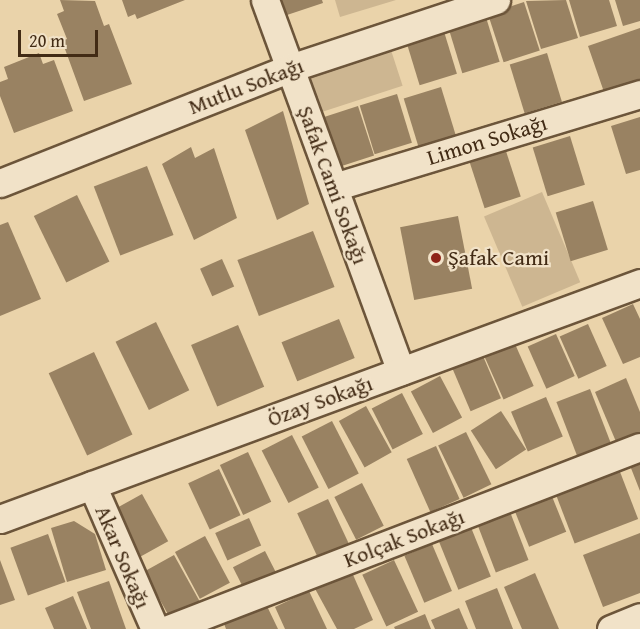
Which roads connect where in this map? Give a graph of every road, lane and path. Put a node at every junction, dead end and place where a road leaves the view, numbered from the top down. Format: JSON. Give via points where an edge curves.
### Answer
{"nodes":[{"id":1,"x":265,"y":0,"type":"edge"},
{"id":2,"x":496,"y":0,"type":"edge"},
{"id":3,"x":290,"y":68,"type":"junction"},
{"id":4,"x":640,"y":93,"type":"edge"},
{"id":5,"x":0,"y":183,"type":"edge"},
{"id":6,"x":334,"y":187,"type":"junction"},
{"id":7,"x":640,"y":283,"type":"edge"},
{"id":8,"x":401,"y":371,"type":"junction"},
{"id":9,"x":640,"y":447,"type":"edge"},
{"id":10,"x":92,"y":484,"type":"junction"},
{"id":11,"x":0,"y":519,"type":"edge"},
{"id":12,"x":640,"y":617,"type":"edge"},
{"id":13,"x":155,"y":629,"type":"edge"},
{"id":14,"x":168,"y":629,"type":"edge"},
{"id":15,"x":610,"y":629,"type":"edge"}],
"edges":[{"from":1,"to":3,"type":"street","name":"Şafak Cami Sokağı"},
{"from":2,"to":3,"type":"street","name":"Mutlu Sokağı"},
{"from":3,"to":5,"type":"street","name":"Mutlu Sokağı"},
{"from":3,"to":6,"type":"street","name":"Şafak Cami Sokağı"},
{"from":4,"to":6,"type":"street","name":"Limon Sokağı"},
{"from":6,"to":8,"type":"street","name":"Şafak Cami Sokağı"},
{"from":7,"to":8,"type":"street","name":"Özay Sokağı"},
{"from":8,"to":10,"type":"street","name":"Özay Sokağı"},
{"from":9,"to":14,"type":"street","name":"Kolçak Sokağı"},
{"from":10,"to":11,"type":"street","name":"Özay Sokağı"},
{"from":10,"to":13,"type":"street","name":"Akar Sokağı"},
{"from":12,"to":15,"type":"street"}]}
